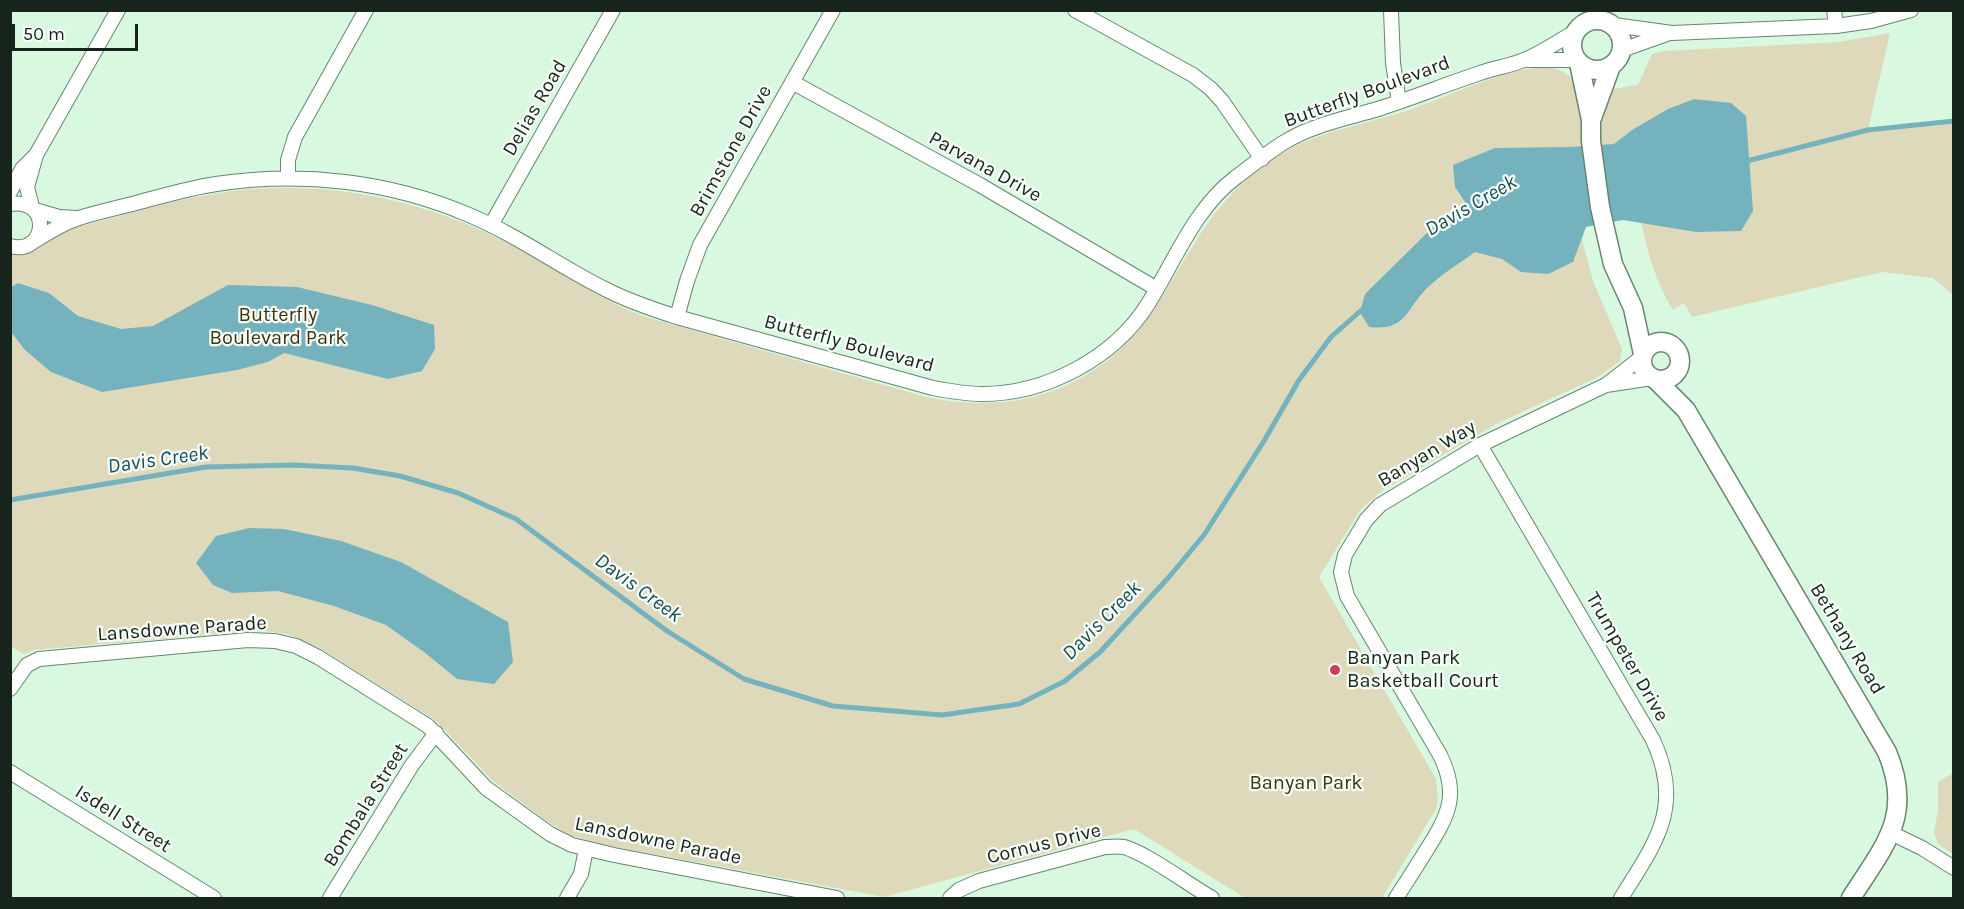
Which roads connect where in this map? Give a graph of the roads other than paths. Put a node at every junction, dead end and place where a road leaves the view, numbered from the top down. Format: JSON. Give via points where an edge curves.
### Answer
{"nodes":[{"id":1,"x":118,"y":10,"type":"edge"},
{"id":2,"x":366,"y":10,"type":"edge"},
{"id":3,"x":613,"y":10,"type":"edge"},
{"id":4,"x":833,"y":10,"type":"edge"},
{"id":5,"x":1075,"y":10,"type":"edge"},
{"id":6,"x":1391,"y":10,"type":"edge"},
{"id":7,"x":1834,"y":10,"type":"edge"},
{"id":8,"x":1911,"y":10,"type":"edge"},
{"id":9,"x":1610,"y":19,"type":"edge"},
{"id":10,"x":1580,"y":23,"type":"edge"},
{"id":11,"x":1836,"y":26,"type":"junction"},
{"id":12,"x":1672,"y":33,"type":"junction"},
{"id":13,"x":1622,"y":51,"type":"junction"},
{"id":14,"x":1523,"y":61,"type":"junction"},
{"id":15,"x":1578,"y":62,"type":"junction"},
{"id":16,"x":1611,"y":66,"type":"junction"},
{"id":17,"x":792,"y":82,"type":"junction"},
{"id":18,"x":1400,"y":102,"type":"junction"},
{"id":19,"x":1591,"y":120,"type":"junction"},
{"id":20,"x":36,"y":155,"type":"junction"},
{"id":21,"x":1262,"y":159,"type":"junction"},
{"id":22,"x":288,"y":178,"type":"junction"},
{"id":23,"x":10,"y":192,"type":"edge"},
{"id":24,"x":10,"y":204,"type":"edge"},
{"id":25,"x":33,"y":209,"type":"junction"},
{"id":26,"x":78,"y":218,"type":"junction"},
{"id":27,"x":491,"y":225,"type":"junction"},
{"id":28,"x":31,"y":243,"type":"junction"},
{"id":29,"x":10,"y":246,"type":"edge"},
{"id":30,"x":1157,"y":289,"type":"junction"},
{"id":31,"x":1633,"y":308,"type":"junction"},
{"id":32,"x":677,"y":317,"type":"junction"},
{"id":33,"x":1665,"y":342,"type":"junction"},
{"id":34,"x":1642,"y":356,"type":"junction"},
{"id":35,"x":1679,"y":366,"type":"junction"},
{"id":36,"x":1653,"y":379,"type":"junction"},
{"id":37,"x":1606,"y":385,"type":"junction"},
{"id":38,"x":1686,"y":410,"type":"junction"},
{"id":39,"x":1480,"y":445,"type":"junction"},
{"id":40,"x":10,"y":689,"type":"edge"},
{"id":41,"x":436,"y":733,"type":"junction"},
{"id":42,"x":10,"y":772,"type":"edge"},
{"id":43,"x":1891,"y":833,"type":"junction"},
{"id":44,"x":586,"y":849,"type":"junction"},
{"id":45,"x":1953,"y":868,"type":"edge"},
{"id":46,"x":806,"y":895,"type":"edge"},
{"id":47,"x":214,"y":898,"type":"edge"},
{"id":48,"x":330,"y":898,"type":"edge"},
{"id":49,"x":567,"y":898,"type":"edge"},
{"id":50,"x":837,"y":898,"type":"edge"},
{"id":51,"x":950,"y":898,"type":"edge"},
{"id":52,"x":1212,"y":898,"type":"edge"},
{"id":53,"x":1396,"y":898,"type":"edge"},
{"id":54,"x":1621,"y":898,"type":"edge"},
{"id":55,"x":1851,"y":898,"type":"edge"}],
"edges":[{"from":1,"to":20,"type":"street"},
{"from":2,"to":22,"type":"street","via":[[295,137],[288,160]]},
{"from":3,"to":27,"type":"street","name":"Delias Road"},
{"from":4,"to":17,"type":"street","name":"Brimstone Drive"},
{"from":5,"to":21,"type":"street","via":[[1193,75],[1222,101]]},
{"from":6,"to":18,"type":"street","via":[[1393,63]]},
{"from":7,"to":11,"type":"street"},
{"from":8,"to":11,"type":"street"},
{"from":9,"to":10,"type":"street"},
{"from":9,"to":12,"type":"street"},
{"from":9,"to":13,"type":"street","via":[[1622,40]]},
{"from":10,"to":14,"type":"street","name":"Butterfly Boulevard"},
{"from":10,"to":15,"type":"street","via":[[1572,46]]},
{"from":11,"to":12,"type":"street"},
{"from":12,"to":13,"type":"street"},
{"from":13,"to":16,"type":"street"},
{"from":14,"to":15,"type":"street","name":"Butterfly Boulevard"},
{"from":14,"to":18,"type":"street","name":"Butterfly Boulevard"},
{"from":15,"to":16,"type":"street","via":[[1594,70]]},
{"from":15,"to":19,"type":"street"},
{"from":16,"to":19,"type":"street"},
{"from":17,"to":30,"type":"street","name":"Parvana Drive","via":[[980,185]]},
{"from":17,"to":32,"type":"street","name":"Brimstone Drive","via":[[700,245]]},
{"from":18,"to":21,"type":"street","name":"Butterfly Boulevard","via":[[1330,122],[1284,142]]},
{"from":19,"to":31,"type":"street","via":[[1600,207],[1613,264]]},
{"from":20,"to":23,"type":"street","via":[[22,169]]},
{"from":20,"to":25,"type":"street","via":[[27,187]]},
{"from":21,"to":30,"type":"street","name":"Butterfly Boulevard","via":[[1233,179],[1208,206]]},
{"from":22,"to":26,"type":"street","name":"Butterfly Boulevard","via":[[195,188]]},
{"from":22,"to":27,"type":"street","name":"Butterfly Boulevard","via":[[410,194]]},
{"from":24,"to":25,"type":"street","name":"Butterfly Boulevard","via":[[25,204]]},
{"from":25,"to":26,"type":"street","name":"Butterfly Boulevard"},
{"from":25,"to":28,"type":"street","via":[[40,231]]},
{"from":26,"to":28,"type":"street","name":"Butterfly Boulevard"},
{"from":27,"to":32,"type":"street","name":"Butterfly Boulevard","via":[[604,289]]},
{"from":28,"to":29,"type":"street"},
{"from":30,"to":32,"type":"street","name":"Butterfly Boulevard","via":[[1124,334],[1090,361],[1037,386],[983,394],[933,388]]},
{"from":31,"to":33,"type":"street"},
{"from":31,"to":34,"type":"street"},
{"from":33,"to":34,"type":"street","via":[[1649,345]]},
{"from":33,"to":35,"type":"street","via":[[1676,348]]},
{"from":34,"to":36,"type":"street","via":[[1643,369]]},
{"from":34,"to":37,"type":"street","name":"Banyan Way"},
{"from":35,"to":36,"type":"street","via":[[1667,379]]},
{"from":35,"to":38,"type":"street","name":"Bethany Road"},
{"from":36,"to":37,"type":"street","name":"Banyan Way"},
{"from":36,"to":38,"type":"street","name":"Bethany Road"},
{"from":37,"to":39,"type":"street","name":"Banyan Way"},
{"from":38,"to":43,"type":"street","name":"Bethany Road","via":[[1887,752],[1898,788],[1896,821]]},
{"from":39,"to":53,"type":"street","name":"Banyan Way","via":[[1380,505],[1366,520],[1343,563],[1342,581],[1347,596],[1440,755],[1450,783],[1445,818]]},
{"from":39,"to":54,"type":"street","name":"Trumpeter Drive","via":[[1647,730],[1664,769],[1667,803],[1660,830]]},
{"from":40,"to":41,"type":"street","name":"Lansdowne Parade","via":[[27,665],[39,659],[260,640],[288,644],[310,653]]},
{"from":41,"to":44,"type":"street","name":"Lansdowne Parade","via":[[497,797],[550,834]]},
{"from":41,"to":48,"type":"street","name":"Bombala Street"},
{"from":42,"to":47,"type":"street","name":"Isdell Street"},
{"from":43,"to":45,"type":"street"},
{"from":43,"to":55,"type":"street","name":"Bethany Road"},
{"from":44,"to":46,"type":"street","name":"Lansdowne Parade"},
{"from":44,"to":49,"type":"street","via":[[581,874]]},
{"from":46,"to":50,"type":"street","name":"Lansdowne Parade"},
{"from":51,"to":52,"type":"street","name":"Cornus Drive","via":[[980,881],[1116,846],[1143,856]]}]}
